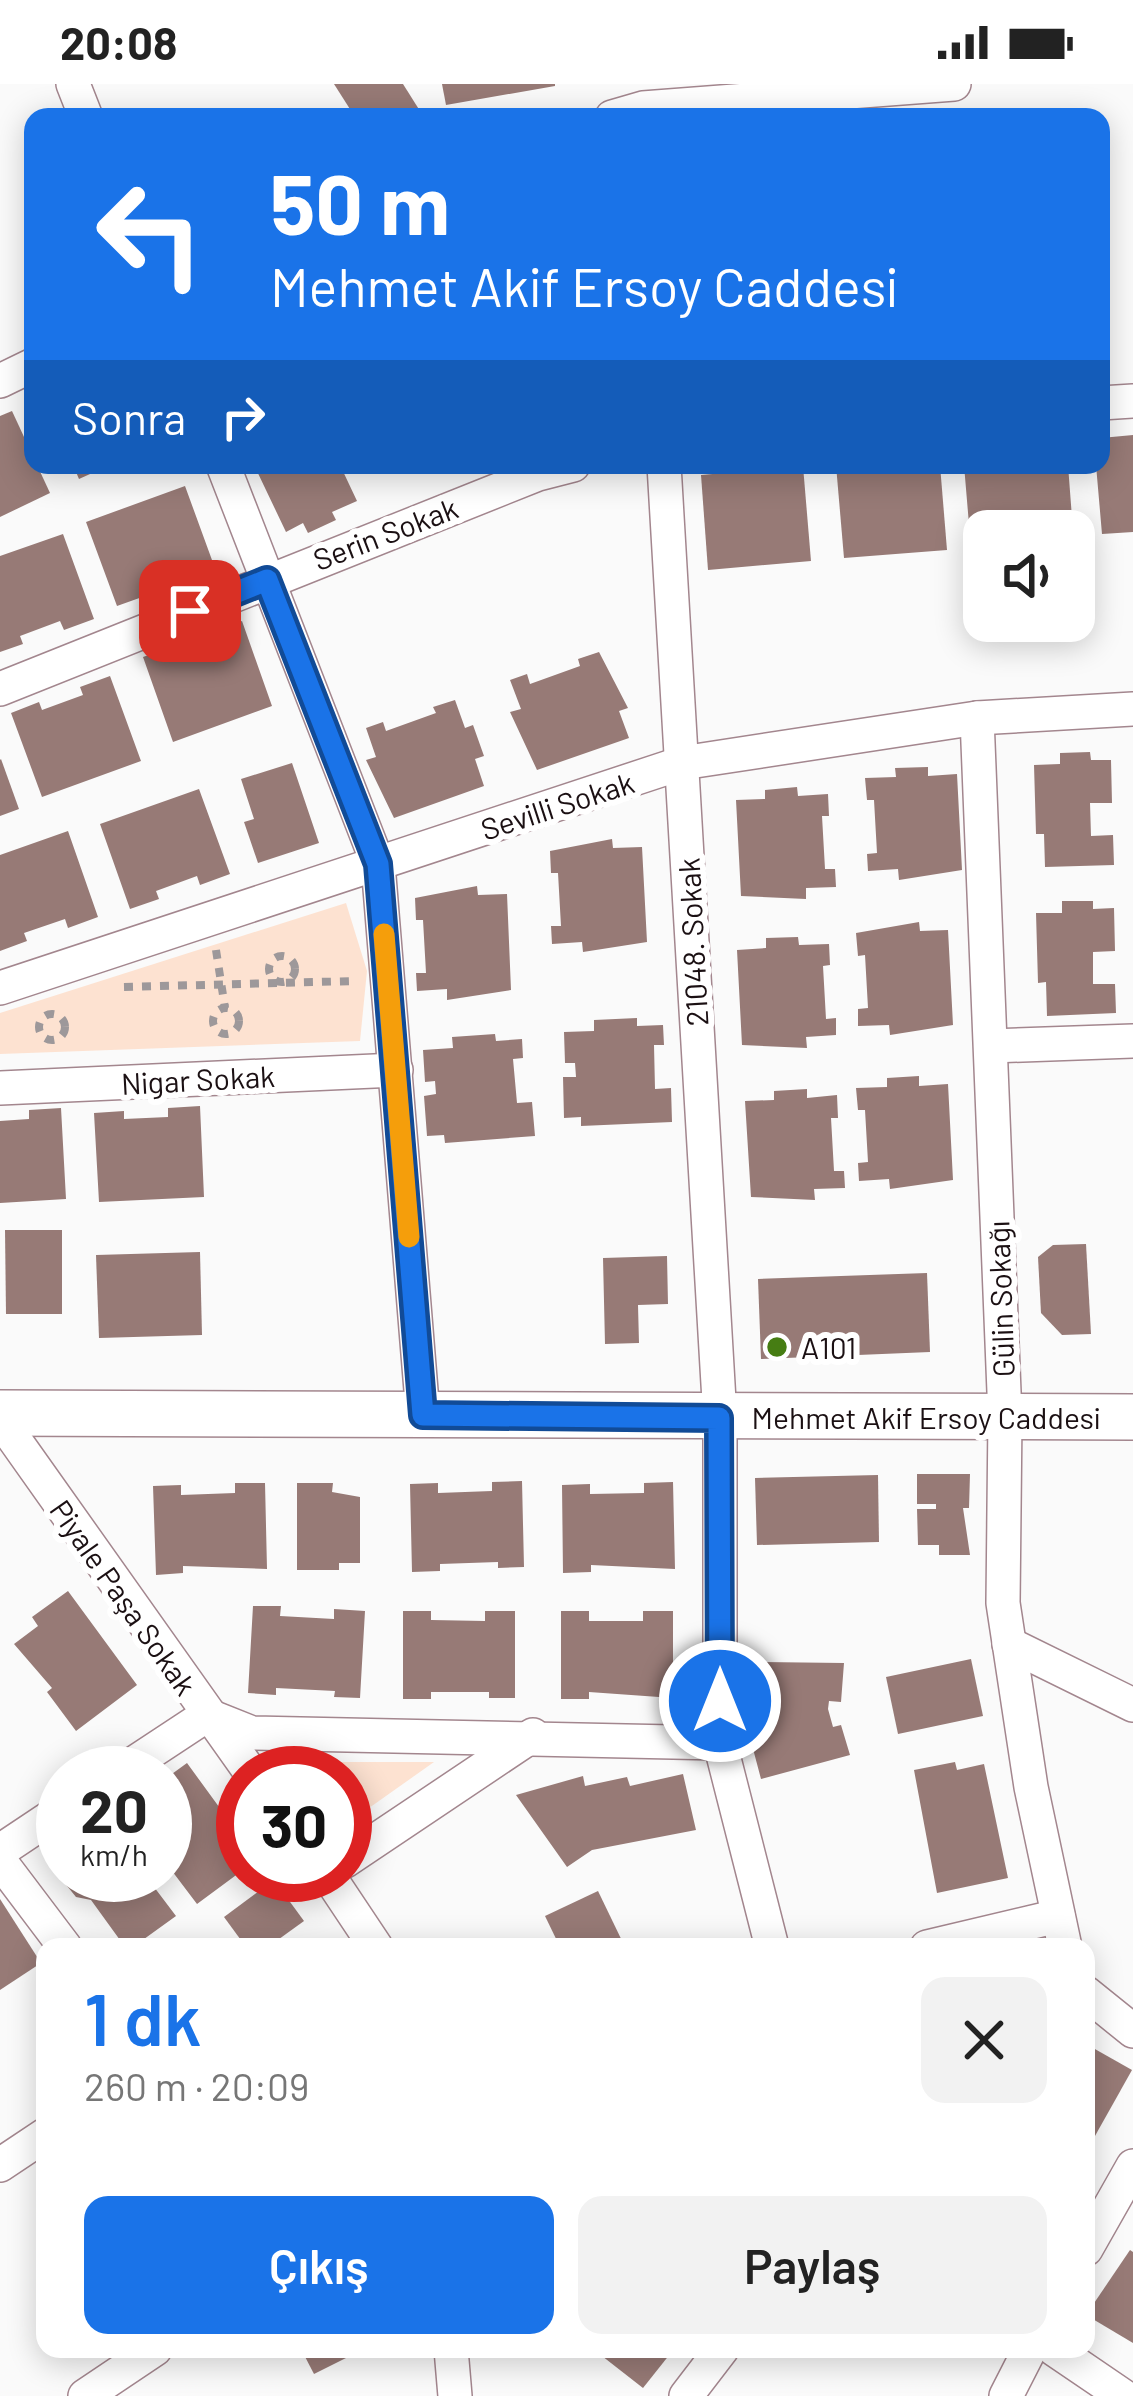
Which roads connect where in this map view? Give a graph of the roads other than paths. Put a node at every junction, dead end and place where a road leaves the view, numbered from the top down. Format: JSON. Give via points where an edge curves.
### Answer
{"nodes":[{"id":1,"x":954,"y":84,"type":"edge"},
{"id":2,"x":635,"y":107,"type":"edge"},
{"id":3,"x":226,"y":474,"type":"edge"},
{"id":4,"x":535,"y":474,"type":"edge"},
{"id":5,"x":665,"y":474,"type":"edge"},
{"id":6,"x":267,"y":580,"type":"junction"},
{"id":7,"x":0,"y":689,"type":"edge"},
{"id":8,"x":1133,"y":709,"type":"edge"},
{"id":9,"x":977,"y":718,"type":"junction"},
{"id":10,"x":682,"y":764,"type":"junction"},
{"id":11,"x":378,"y":864,"type":"junction"},
{"id":12,"x":0,"y":988,"type":"edge"},
{"id":13,"x":1133,"y":1040,"type":"edge"},
{"id":14,"x":991,"y":1046,"type":"junction"},
{"id":15,"x":396,"y":1070,"type":"junction"},
{"id":16,"x":0,"y":1088,"type":"edge"},
{"id":17,"x":423,"y":1415,"type":"junction"},
{"id":18,"x":0,"y":1416,"type":"edge"},
{"id":19,"x":1005,"y":1417,"type":"junction"},
{"id":20,"x":1133,"y":1417,"type":"edge"},
{"id":21,"x":719,"y":1418,"type":"junction"},
{"id":22,"x":1009,"y":1644,"type":"junction"},
{"id":23,"x":1133,"y":1705,"type":"edge"},
{"id":24,"x":207,"y":1715,"type":"junction"},
{"id":25,"x":533,"y":1735,"type":"junction"},
{"id":26,"x":720,"y":1743,"type":"junction"},
{"id":27,"x":160,"y":1746,"type":"edge"},
{"id":28,"x":231,"y":1746,"type":"edge"},
{"id":29,"x":36,"y":1827,"type":"edge"},
{"id":30,"x":372,"y":1844,"type":"edge"},
{"id":31,"x":0,"y":1850,"type":"edge"},
{"id":32,"x":0,"y":1861,"type":"edge"},
{"id":33,"x":346,"y":1902,"type":"edge"},
{"id":34,"x":1062,"y":1931,"type":"edge"},
{"id":35,"x":58,"y":1938,"type":"edge"},
{"id":36,"x":370,"y":1938,"type":"edge"},
{"id":37,"x":770,"y":1938,"type":"edge"},
{"id":38,"x":1003,"y":1938,"type":"edge"},
{"id":39,"x":1095,"y":2001,"type":"edge"},
{"id":40,"x":1133,"y":2031,"type":"edge"},
{"id":41,"x":36,"y":2141,"type":"edge"},
{"id":42,"x":0,"y":2165,"type":"edge"},
{"id":43,"x":1133,"y":2166,"type":"edge"},
{"id":44,"x":1095,"y":2233,"type":"edge"},
{"id":45,"x":142,"y":2358,"type":"edge"},
{"id":46,"x":453,"y":2358,"type":"edge"},
{"id":47,"x":715,"y":2358,"type":"edge"},
{"id":48,"x":1025,"y":2358,"type":"edge"},
{"id":49,"x":1067,"y":2358,"type":"edge"},
{"id":50,"x":85,"y":2396,"type":"edge"},
{"id":51,"x":455,"y":2396,"type":"edge"},
{"id":52,"x":686,"y":2396,"type":"edge"},
{"id":53,"x":1006,"y":2396,"type":"edge"},
{"id":54,"x":1123,"y":2396,"type":"edge"}],
"edges":[{"from":1,"to":2,"type":"street"},
{"from":3,"to":6,"type":"street"},
{"from":4,"to":6,"type":"street","name":"Serin Sokak"},
{"from":5,"to":10,"type":"street","name":"21048. Sokak"},
{"from":6,"to":7,"type":"street","name":"Serin Sokak"},
{"from":6,"to":11,"type":"street"},
{"from":8,"to":9,"type":"street","name":"Sevilli Sokak"},
{"from":9,"to":10,"type":"street","name":"Sevilli Sokak"},
{"from":9,"to":14,"type":"street","name":"Gülin Sokağı"},
{"from":10,"to":11,"type":"street","name":"Sevilli Sokak"},
{"from":10,"to":21,"type":"street","name":"21048. Sokak"},
{"from":11,"to":12,"type":"street","name":"Sevilli Sokak"},
{"from":11,"to":15,"type":"street"},
{"from":13,"to":14,"type":"street"},
{"from":14,"to":19,"type":"street","name":"Gülin Sokağı"},
{"from":15,"to":16,"type":"street","name":"Nigar Sokak"},
{"from":15,"to":17,"type":"street"},
{"from":17,"to":18,"type":"main road","name":"Mehmet Akif Ersoy Caddesi"},
{"from":17,"to":21,"type":"main road","name":"Mehmet Akif Ersoy Caddesi"},
{"from":18,"to":24,"type":"street","name":"Piyale Paşa Sokak"},
{"from":19,"to":20,"type":"main road","name":"Mehmet Akif Ersoy Caddesi"},
{"from":19,"to":21,"type":"main road","name":"Mehmet Akif Ersoy Caddesi"},
{"from":19,"to":22,"type":"street","name":"Gülin Sokağı"},
{"from":21,"to":26,"type":"street","name":"21048. Sokak"},
{"from":22,"to":23,"type":"street"},
{"from":22,"to":34,"type":"street","name":"Gülin Sokağı"},
{"from":24,"to":25,"type":"street","via":[[252,1732]]},
{"from":24,"to":27,"type":"street"},
{"from":24,"to":28,"type":"street","name":"Piyale Paşa Sokak"},
{"from":25,"to":26,"type":"street"},
{"from":25,"to":30,"type":"street"},
{"from":26,"to":37,"type":"street","name":"21048. Sokak"},
{"from":29,"to":31,"type":"street"},
{"from":32,"to":35,"type":"street"},
{"from":33,"to":36,"type":"street"},
{"from":34,"to":38,"type":"street"},
{"from":39,"to":40,"type":"street"},
{"from":41,"to":42,"type":"street"},
{"from":43,"to":44,"type":"street"},
{"from":45,"to":50,"type":"street"},
{"from":46,"to":51,"type":"street"},
{"from":47,"to":52,"type":"street"},
{"from":48,"to":53,"type":"street"},
{"from":49,"to":54,"type":"street"}]}
